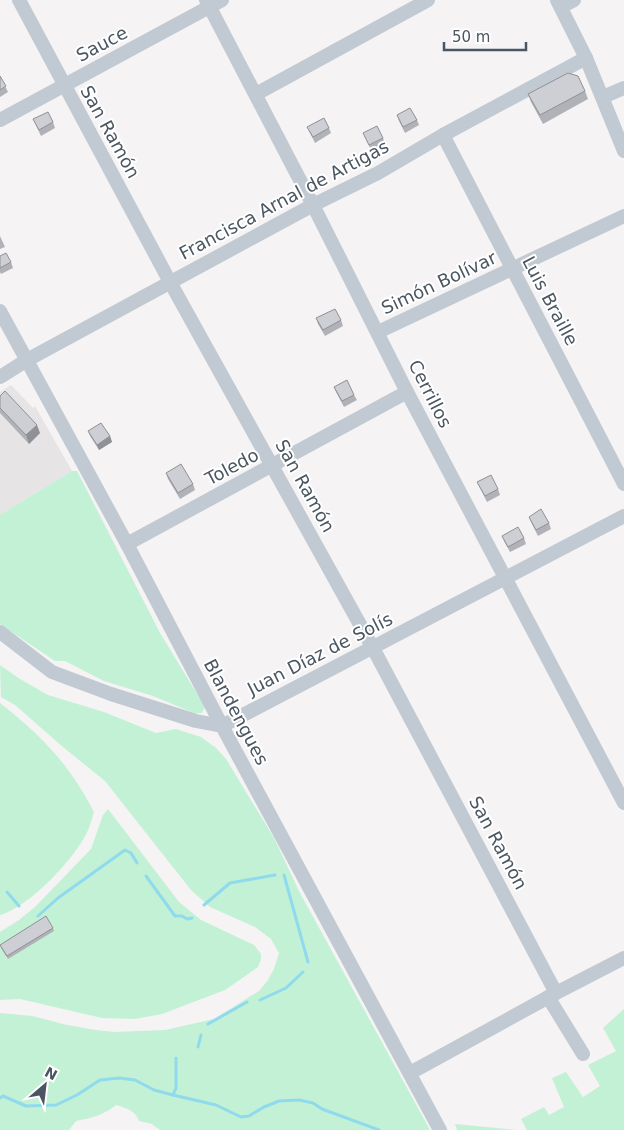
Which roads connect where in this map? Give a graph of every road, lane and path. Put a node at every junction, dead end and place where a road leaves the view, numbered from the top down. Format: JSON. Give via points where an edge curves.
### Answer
{"nodes":[{"id":1,"x":18,"y":0,"type":"edge"},
{"id":2,"x":428,"y":0,"type":"edge"},
{"id":3,"x":574,"y":0,"type":"edge"},
{"id":4,"x":213,"y":2,"type":"edge"},
{"id":5,"x":559,"y":4,"type":"edge"},
{"id":6,"x":586,"y":58,"type":"junction"},
{"id":7,"x":64,"y":86,"type":"junction"},
{"id":8,"x":624,"y":88,"type":"edge"},
{"id":9,"x":256,"y":94,"type":"junction"},
{"id":10,"x":603,"y":98,"type":"junction"},
{"id":11,"x":0,"y":120,"type":"edge"},
{"id":12,"x":443,"y":135,"type":"junction"},
{"id":13,"x":624,"y":151,"type":"edge"},
{"id":14,"x":313,"y":205,"type":"junction"},
{"id":15,"x":624,"y":216,"type":"edge"},
{"id":16,"x":512,"y":269,"type":"junction"},
{"id":17,"x":170,"y":282,"type":"junction"},
{"id":18,"x":0,"y":311,"type":"edge"},
{"id":19,"x":378,"y":332,"type":"junction"},
{"id":20,"x":27,"y":360,"type":"junction"},
{"id":21,"x":0,"y":377,"type":"edge"},
{"id":22,"x":407,"y":392,"type":"junction"},
{"id":23,"x":273,"y":466,"type":"junction"},
{"id":24,"x":624,"y":484,"type":"edge"},
{"id":25,"x":624,"y":516,"type":"edge"},
{"id":26,"x":127,"y":544,"type":"junction"},
{"id":27,"x":506,"y":578,"type":"junction"},
{"id":28,"x":0,"y":632,"type":"edge"},
{"id":29,"x":373,"y":648,"type":"junction"},
{"id":30,"x":222,"y":726,"type":"junction"},
{"id":31,"x":624,"y":803,"type":"edge"},
{"id":32,"x":624,"y":958,"type":"edge"},
{"id":33,"x":552,"y":995,"type":"junction"},
{"id":34,"x":583,"y":1054,"type":"dead end"},
{"id":35,"x":410,"y":1073,"type":"junction"},
{"id":36,"x":440,"y":1130,"type":"edge"}],
"edges":[{"from":1,"to":7,"type":"street","name":"San Ramón"},
{"from":2,"to":9,"type":"street"},
{"from":3,"to":5,"type":"street"},
{"from":4,"to":7,"type":"street","name":"Sauce"},
{"from":4,"to":9,"type":"street","name":"Cerrillos"},
{"from":5,"to":6,"type":"street"},
{"from":6,"to":10,"type":"street"},
{"from":6,"to":12,"type":"street","name":"Francisca Arnal de Artigas"},
{"from":7,"to":11,"type":"street","name":"Sauce"},
{"from":7,"to":17,"type":"street","name":"San Ramón"},
{"from":8,"to":10,"type":"street"},
{"from":9,"to":14,"type":"street","name":"Cerrillos"},
{"from":10,"to":13,"type":"street"},
{"from":12,"to":14,"type":"street","name":"Francisca Arnal de Artigas","via":[[378,173]]},
{"from":12,"to":16,"type":"street","name":"Luis Braille"},
{"from":14,"to":17,"type":"street","name":"Francisca Arnal de Artigas"},
{"from":14,"to":19,"type":"street","name":"Cerrillos"},
{"from":15,"to":16,"type":"street","name":"Simón Bolívar"},
{"from":16,"to":19,"type":"street","name":"Simón Bolívar"},
{"from":16,"to":24,"type":"street","name":"Luis Braille"},
{"from":17,"to":20,"type":"street","name":"Francisca Arnal de Artigas"},
{"from":17,"to":23,"type":"street","name":"San Ramón"},
{"from":18,"to":20,"type":"street","name":"Blandengues"},
{"from":19,"to":22,"type":"street","name":"Cerrillos"},
{"from":20,"to":21,"type":"street","name":"Francisca Arnal de Artigas"},
{"from":20,"to":26,"type":"street","name":"Blandengues"},
{"from":22,"to":23,"type":"street","name":"Toledo"},
{"from":22,"to":27,"type":"street","name":"Cerrillos"},
{"from":23,"to":26,"type":"street","name":"Toledo"},
{"from":23,"to":29,"type":"street","name":"San Ramón"},
{"from":25,"to":27,"type":"street","name":"Juan Díaz de Solís"},
{"from":26,"to":30,"type":"street","name":"Blandengues"},
{"from":27,"to":29,"type":"street","name":"Juan Díaz de Solís"},
{"from":27,"to":31,"type":"street","name":"Cerrillos"},
{"from":28,"to":30,"type":"street","via":[[52,672],[196,721]]},
{"from":29,"to":30,"type":"street","name":"Juan Díaz de Solís"},
{"from":29,"to":33,"type":"street","name":"San Ramón"},
{"from":30,"to":35,"type":"street","name":"Blandengues"},
{"from":32,"to":33,"type":"street"},
{"from":33,"to":34,"type":"street","name":"San Ramón"},
{"from":33,"to":35,"type":"street"},
{"from":35,"to":36,"type":"street","name":"Blandengues"}]}
